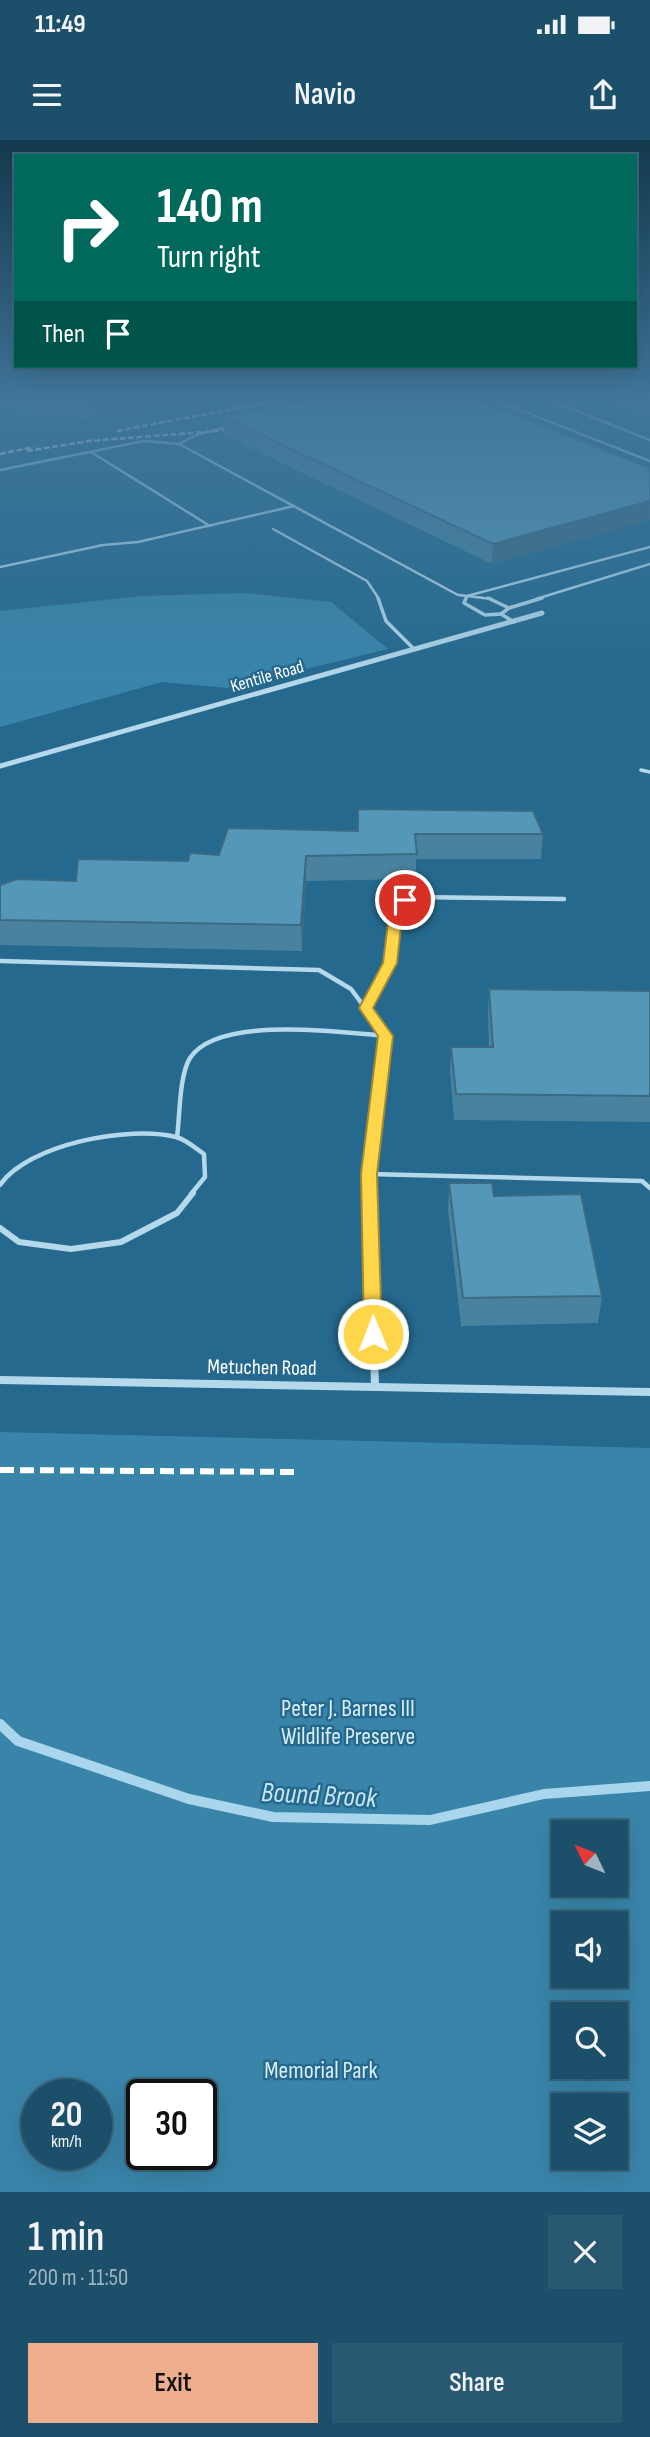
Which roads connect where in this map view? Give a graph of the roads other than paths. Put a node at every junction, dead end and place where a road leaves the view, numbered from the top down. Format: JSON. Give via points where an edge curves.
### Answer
{"nodes":[{"id":1,"x":160,"y":495,"type":"edge"},
{"id":2,"x":273,"y":495,"type":"edge"},
{"id":3,"x":294,"y":506,"type":"junction"},
{"id":4,"x":210,"y":526,"type":"junction"},
{"id":5,"x":273,"y":529,"type":"dead end"},
{"id":6,"x":650,"y":547,"type":"edge"},
{"id":7,"x":650,"y":564,"type":"edge"},
{"id":8,"x":0,"y":567,"type":"edge"},
{"id":9,"x":467,"y":596,"type":"junction"},
{"id":10,"x":509,"y":608,"type":"junction"},
{"id":11,"x":542,"y":613,"type":"dead end"},
{"id":12,"x":500,"y":614,"type":"junction"},
{"id":13,"x":514,"y":622,"type":"junction"},
{"id":14,"x":414,"y":649,"type":"junction"},
{"id":15,"x":0,"y":766,"type":"edge"},
{"id":16,"x":641,"y":770,"type":"dead end"},
{"id":17,"x":650,"y":772,"type":"edge"},
{"id":18,"x":564,"y":899,"type":"dead end"},
{"id":19,"x":0,"y":961,"type":"edge"},
{"id":20,"x":366,"y":1008,"type":"junction"},
{"id":21,"x":386,"y":1036,"type":"junction"},
{"id":22,"x":177,"y":1137,"type":"junction"},
{"id":23,"x":369,"y":1174,"type":"junction"},
{"id":24,"x":0,"y":1185,"type":"edge"},
{"id":25,"x":650,"y":1188,"type":"edge"},
{"id":26,"x":0,"y":1228,"type":"edge"},
{"id":27,"x":0,"y":1380,"type":"edge"},
{"id":28,"x":375,"y":1387,"type":"junction"},
{"id":29,"x":650,"y":1392,"type":"edge"}],
"edges":[{"from":1,"to":4,"type":"lane"},
{"from":2,"to":3,"type":"lane"},
{"from":3,"to":4,"type":"lane"},
{"from":3,"to":9,"type":"lane"},
{"from":4,"to":8,"type":"lane"},
{"from":5,"to":14,"type":"lane","via":[[367,581],[378,592],[383,617]]},
{"from":6,"to":9,"type":"lane"},
{"from":7,"to":10,"type":"lane"},
{"from":9,"to":10,"type":"lane","via":[[487,597]]},
{"from":9,"to":12,"type":"lane","via":[[464,603],[485,615]]},
{"from":10,"to":12,"type":"lane"},
{"from":11,"to":13,"type":"street","name":"Kentile Road"},
{"from":12,"to":13,"type":"lane"},
{"from":13,"to":14,"type":"street","name":"Kentile Road"},
{"from":14,"to":15,"type":"street","name":"Kentile Road"},
{"from":16,"to":17,"type":"lane"},
{"from":18,"to":20,"type":"lane","via":[[405,900],[396,907],[390,963]]},
{"from":19,"to":20,"type":"lane","via":[[319,970],[359,994]]},
{"from":20,"to":21,"type":"lane"},
{"from":21,"to":22,"type":"lane","via":[[259,1031],[233,1033],[206,1043],[189,1059]]},
{"from":21,"to":23,"type":"street"},
{"from":22,"to":24,"type":"lane","via":[[114,1136],[73,1142],[22,1164]]},
{"from":22,"to":26,"type":"lane","via":[[204,1154],[205,1177],[177,1213],[166,1219],[121,1242],[71,1249],[19,1242]]},
{"from":23,"to":25,"type":"lane","via":[[642,1181]]},
{"from":23,"to":28,"type":"street"},
{"from":27,"to":28,"type":"street","name":"Metuchen Road"},
{"from":28,"to":29,"type":"street","name":"Metuchen Road"}]}
